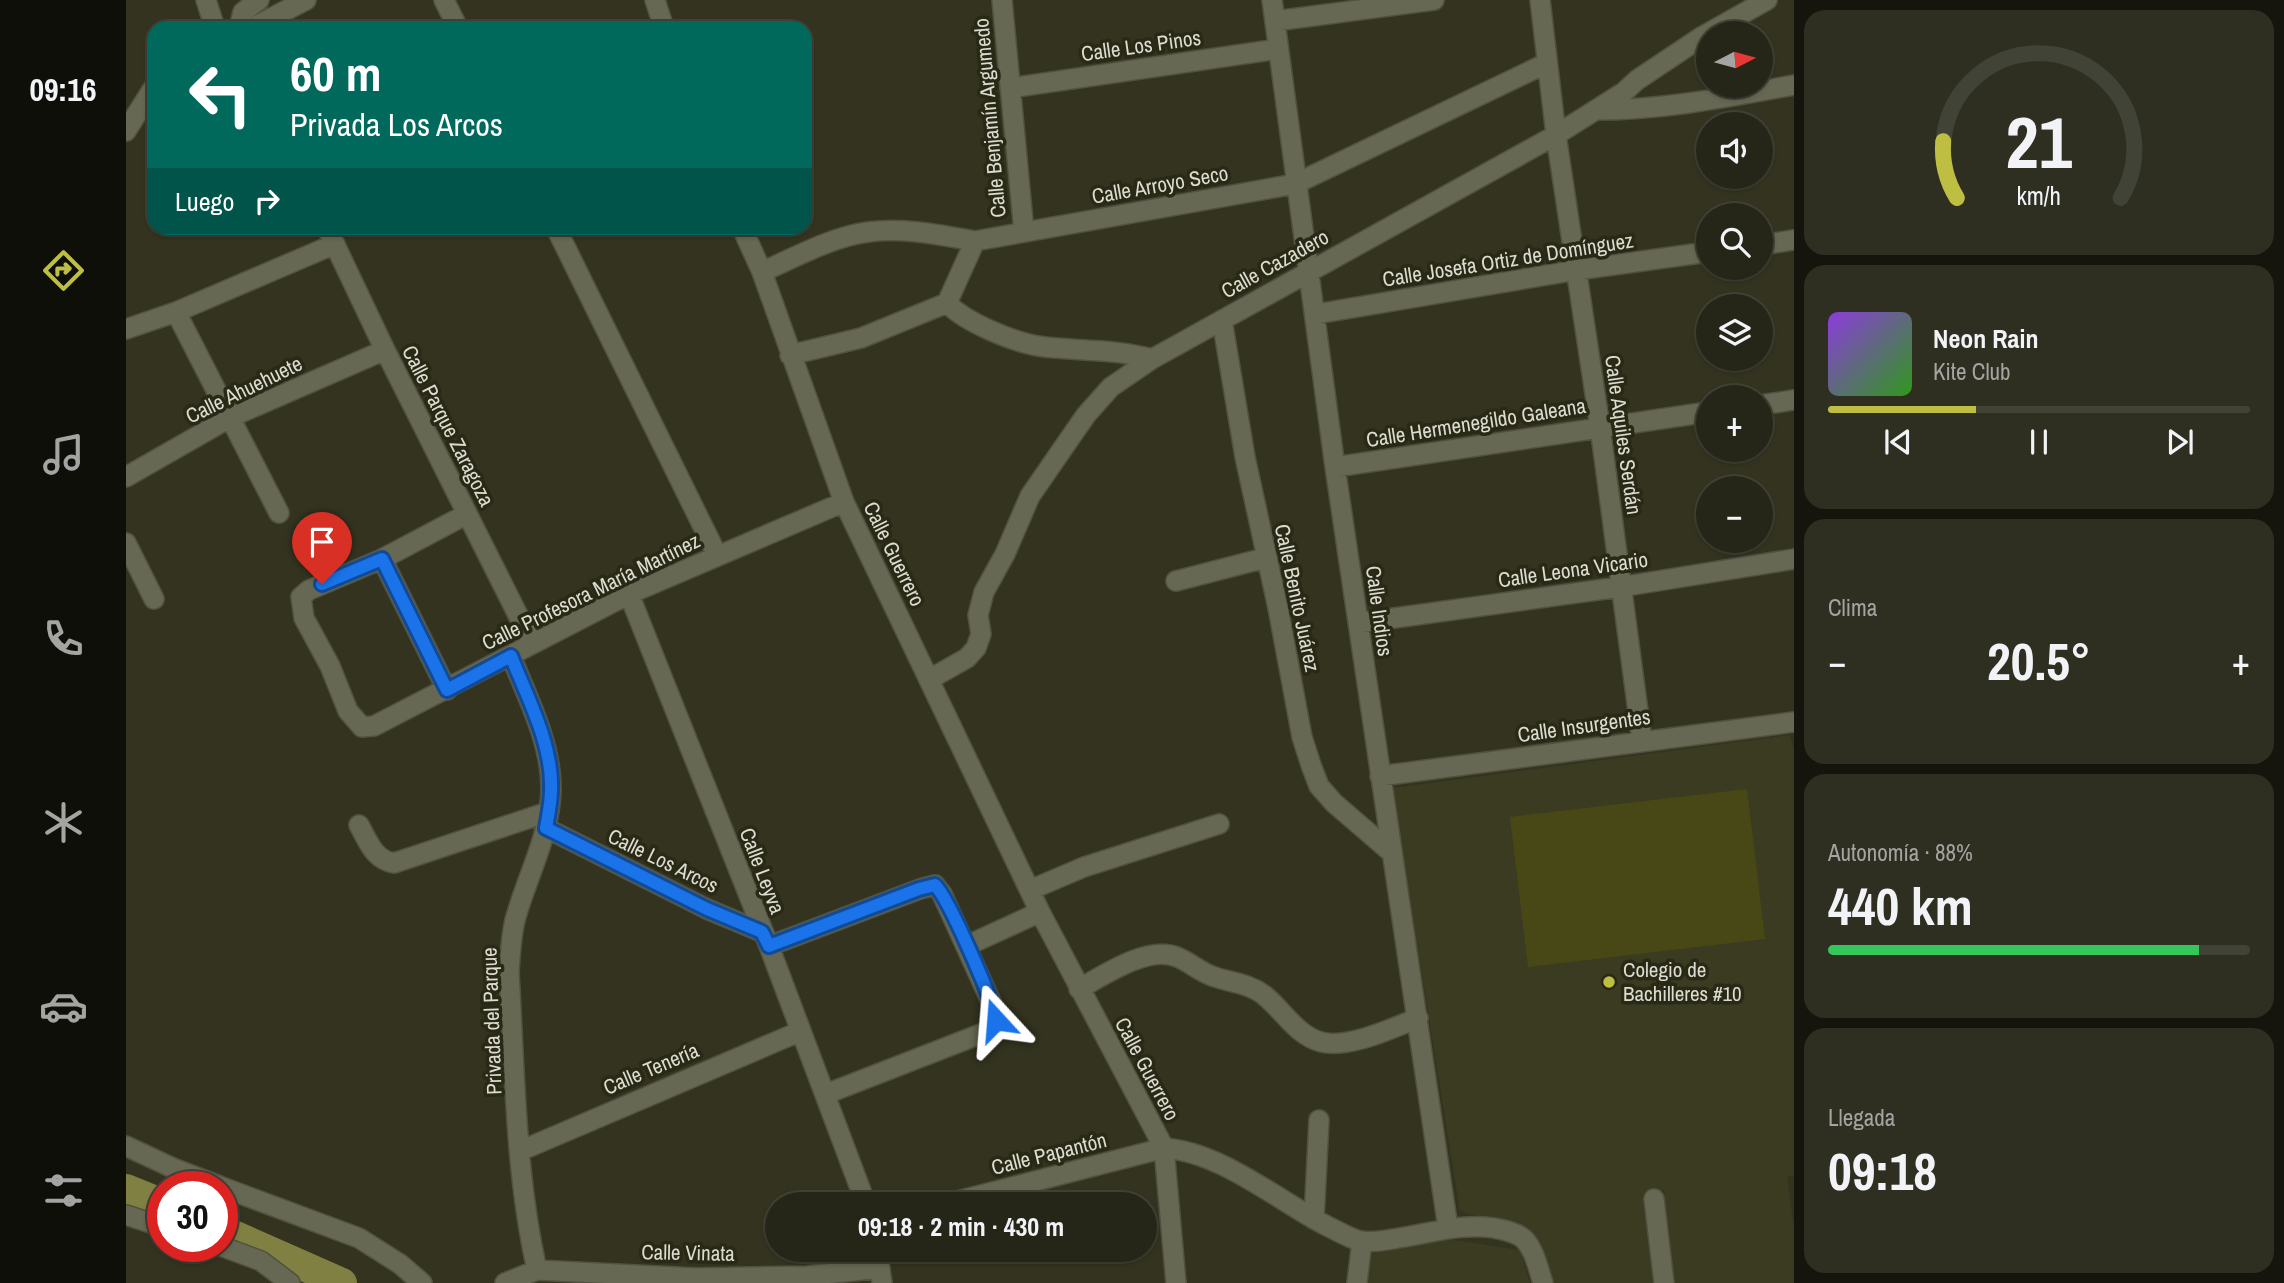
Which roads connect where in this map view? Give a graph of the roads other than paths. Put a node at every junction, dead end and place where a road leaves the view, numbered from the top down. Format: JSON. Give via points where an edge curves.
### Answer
{"nodes":[{"id":1,"x":206,"y":0,"type":"edge"},
{"id":2,"x":260,"y":0,"type":"edge"},
{"id":3,"x":306,"y":0,"type":"edge"},
{"id":4,"x":444,"y":0,"type":"edge"},
{"id":5,"x":654,"y":0,"type":"edge"},
{"id":6,"x":1002,"y":0,"type":"edge"},
{"id":7,"x":1272,"y":0,"type":"edge"},
{"id":8,"x":1434,"y":0,"type":"edge"},
{"id":9,"x":1540,"y":0,"type":"edge"},
{"id":10,"x":1767,"y":0,"type":"edge"},
{"id":11,"x":213,"y":21,"type":"edge"},
{"id":12,"x":241,"y":21,"type":"edge"},
{"id":13,"x":266,"y":21,"type":"edge"},
{"id":14,"x":454,"y":21,"type":"edge"},
{"id":15,"x":662,"y":21,"type":"edge"},
{"id":16,"x":1275,"y":21,"type":"junction"},
{"id":17,"x":1278,"y":49,"type":"junction"},
{"id":18,"x":1547,"y":64,"type":"junction"},
{"id":19,"x":1794,"y":85,"type":"edge"},
{"id":20,"x":1010,"y":88,"type":"junction"},
{"id":21,"x":147,"y":98,"type":"edge"},
{"id":22,"x":1596,"y":110,"type":"junction"},
{"id":23,"x":126,"y":131,"type":"edge"},
{"id":24,"x":1556,"y":135,"type":"junction"},
{"id":25,"x":1295,"y":184,"type":"junction"},
{"id":26,"x":1024,"y":232,"type":"junction"},
{"id":27,"x":559,"y":235,"type":"edge"},
{"id":28,"x":745,"y":235,"type":"edge"},
{"id":29,"x":331,"y":236,"type":"edge"},
{"id":30,"x":1794,"y":240,"type":"edge"},
{"id":31,"x":975,"y":241,"type":"junction"},
{"id":32,"x":1773,"y":243,"type":"edge"},
{"id":33,"x":1696,"y":254,"type":"edge"},
{"id":34,"x":1577,"y":270,"type":"junction"},
{"id":35,"x":1307,"y":271,"type":"junction"},
{"id":36,"x":762,"y":272,"type":"junction"},
{"id":37,"x":947,"y":303,"type":"junction"},
{"id":38,"x":176,"y":312,"type":"junction"},
{"id":39,"x":1315,"y":314,"type":"junction"},
{"id":40,"x":1222,"y":320,"type":"junction"},
{"id":41,"x":126,"y":329,"type":"edge"},
{"id":42,"x":385,"y":350,"type":"junction"},
{"id":43,"x":790,"y":355,"type":"junction"},
{"id":44,"x":1152,"y":359,"type":"junction"},
{"id":45,"x":1794,"y":400,"type":"edge"},
{"id":46,"x":1773,"y":403,"type":"edge"},
{"id":47,"x":1696,"y":414,"type":"edge"},
{"id":48,"x":230,"y":417,"type":"junction"},
{"id":49,"x":1600,"y":427,"type":"junction"},
{"id":50,"x":1335,"y":467,"type":"junction"},
{"id":51,"x":126,"y":477,"type":"edge"},
{"id":52,"x":844,"y":502,"type":"junction"},
{"id":53,"x":279,"y":513,"type":"dead end"},
{"id":54,"x":467,"y":514,"type":"junction"},
{"id":55,"x":126,"y":542,"type":"edge"},
{"id":56,"x":717,"y":555,"type":"junction"},
{"id":57,"x":1265,"y":558,"type":"junction"},
{"id":58,"x":382,"y":559,"type":"junction"},
{"id":59,"x":1794,"y":559,"type":"edge"},
{"id":60,"x":1176,"y":581,"type":"dead end"},
{"id":61,"x":1620,"y":587,"type":"junction"},
{"id":62,"x":629,"y":594,"type":"junction"},
{"id":63,"x":154,"y":599,"type":"dead end"},
{"id":64,"x":1358,"y":623,"type":"junction"},
{"id":65,"x":532,"y":643,"type":"junction"},
{"id":66,"x":511,"y":656,"type":"junction"},
{"id":67,"x":930,"y":679,"type":"junction"},
{"id":68,"x":447,"y":690,"type":"junction"},
{"id":69,"x":1794,"y":722,"type":"edge"},
{"id":70,"x":1642,"y":741,"type":"junction"},
{"id":71,"x":1380,"y":776,"type":"junction"},
{"id":72,"x":547,"y":820,"type":"junction"},
{"id":73,"x":1219,"y":824,"type":"dead end"},
{"id":74,"x":359,"y":825,"type":"dead end"},
{"id":75,"x":1392,"y":853,"type":"junction"},
{"id":76,"x":1030,"y":890,"type":"junction"},
{"id":77,"x":1040,"y":912,"type":"junction"},
{"id":78,"x":765,"y":939,"type":"junction"},
{"id":79,"x":966,"y":946,"type":"junction"},
{"id":80,"x":1079,"y":989,"type":"junction"},
{"id":81,"x":1418,"y":1018,"type":"junction"},
{"id":82,"x":801,"y":1031,"type":"junction"},
{"id":83,"x":826,"y":1094,"type":"junction"},
{"id":84,"x":1319,"y":1120,"type":"dead end"},
{"id":85,"x":126,"y":1146,"type":"edge"},
{"id":86,"x":1164,"y":1148,"type":"junction"},
{"id":87,"x":520,"y":1150,"type":"junction"},
{"id":88,"x":181,"y":1171,"type":"edge"},
{"id":89,"x":862,"y":1192,"type":"edge"},
{"id":90,"x":993,"y":1192,"type":"edge"},
{"id":91,"x":238,"y":1193,"type":"edge"},
{"id":92,"x":1654,"y":1199,"type":"dead end"},
{"id":93,"x":126,"y":1215,"type":"edge"},
{"id":94,"x":1314,"y":1219,"type":"junction"},
{"id":95,"x":147,"y":1222,"type":"edge"},
{"id":96,"x":1448,"y":1228,"type":"junction"},
{"id":97,"x":1362,"y":1241,"type":"junction"},
{"id":98,"x":238,"y":1252,"type":"edge"},
{"id":99,"x":880,"y":1267,"type":"edge"},
{"id":100,"x":537,"y":1270,"type":"junction"},
{"id":101,"x":290,"y":1283,"type":"edge"},
{"id":102,"x":422,"y":1283,"type":"edge"},
{"id":103,"x":505,"y":1283,"type":"edge"},
{"id":104,"x":1177,"y":1283,"type":"edge"},
{"id":105,"x":1357,"y":1283,"type":"edge"},
{"id":106,"x":1543,"y":1283,"type":"edge"},
{"id":107,"x":1664,"y":1283,"type":"edge"}],
"edges":[{"from":1,"to":11,"type":"street"},
{"from":2,"to":12,"type":"street","via":[[243,12]]},
{"from":3,"to":13,"type":"street"},
{"from":4,"to":14,"type":"street"},
{"from":5,"to":15,"type":"street"},
{"from":6,"to":20,"type":"street","name":"Calle Benjamín Argumedo"},
{"from":7,"to":16,"type":"street","name":"Calle Indios"},
{"from":8,"to":16,"type":"street"},
{"from":9,"to":18,"type":"street","name":"Calle Aquiles Serdán"},
{"from":10,"to":22,"type":"street","name":"Calle Cazadero","via":[[1703,36]]},
{"from":16,"to":17,"type":"street","name":"Calle Indios"},
{"from":17,"to":20,"type":"street","name":"Calle Los Pinos"},
{"from":17,"to":25,"type":"street","name":"Calle Indios"},
{"from":18,"to":24,"type":"street","name":"Calle Aquiles Serdán"},
{"from":18,"to":25,"type":"street","name":"Calle Arroyo Seco"},
{"from":19,"to":22,"type":"street","via":[[1689,105]]},
{"from":20,"to":26,"type":"street","name":"Calle Benjamín Argumedo"},
{"from":21,"to":23,"type":"street"},
{"from":22,"to":24,"type":"street","name":"Calle Cazadero"},
{"from":24,"to":34,"type":"street","name":"Calle Aquiles Serdán"},
{"from":24,"to":35,"type":"street","name":"Calle Cazadero"},
{"from":25,"to":26,"type":"street","name":"Calle Arroyo Seco"},
{"from":25,"to":35,"type":"street","name":"Calle Indios"},
{"from":26,"to":31,"type":"street","name":"Calle Arroyo Seco"},
{"from":27,"to":56,"type":"street"},
{"from":28,"to":36,"type":"street","name":"Calle Guerrero"},
{"from":29,"to":38,"type":"street"},
{"from":29,"to":42,"type":"street","name":"Calle Parque Zaragoza"},
{"from":30,"to":32,"type":"street"},
{"from":31,"to":36,"type":"street","name":"Calle Arroyo Seco","via":[[922,232],[867,232]]},
{"from":31,"to":37,"type":"street"},
{"from":33,"to":34,"type":"street","name":"Calle Josefa Ortiz de Domínguez"},
{"from":34,"to":39,"type":"street","name":"Calle Josefa Ortiz de Domínguez"},
{"from":34,"to":49,"type":"street","name":"Calle Aquiles Serdán"},
{"from":35,"to":39,"type":"street","name":"Calle Indios"},
{"from":35,"to":40,"type":"street","name":"Calle Cazadero"},
{"from":36,"to":43,"type":"street","name":"Calle Guerrero"},
{"from":37,"to":43,"type":"street","via":[[877,332]]},
{"from":37,"to":44,"type":"street","via":[[979,325],[1032,344]]},
{"from":38,"to":41,"type":"street"},
{"from":38,"to":48,"type":"street"},
{"from":39,"to":50,"type":"street","name":"Calle Indios"},
{"from":40,"to":44,"type":"street","name":"Calle Cazadero"},
{"from":40,"to":57,"type":"street","name":"Calle Benito Juárez"},
{"from":42,"to":48,"type":"street","name":"Calle Ahuehuete"},
{"from":42,"to":54,"type":"street","name":"Calle Parque Zaragoza"},
{"from":43,"to":52,"type":"street","name":"Calle Guerrero"},
{"from":44,"to":67,"type":"street","name":"Calle Cazadero","via":[[1111,387],[1086,415],[1030,496],[984,592],[976,648]]},
{"from":45,"to":46,"type":"street"},
{"from":47,"to":49,"type":"street","name":"Calle Hermenegildo Galeana"},
{"from":48,"to":51,"type":"street","name":"Calle Ahuehuete"},
{"from":48,"to":53,"type":"street"},
{"from":49,"to":50,"type":"street","name":"Calle Hermenegildo Galeana"},
{"from":49,"to":61,"type":"street","name":"Calle Aquiles Serdán"},
{"from":50,"to":64,"type":"street","name":"Calle Indios"},
{"from":52,"to":56,"type":"street","name":"Calle Profesora María Martínez"},
{"from":52,"to":67,"type":"street","name":"Calle Guerrero"},
{"from":54,"to":58,"type":"street"},
{"from":54,"to":65,"type":"street","name":"Calle Parque Zaragoza"},
{"from":55,"to":63,"type":"street"},
{"from":56,"to":62,"type":"street","name":"Calle Profesora María Martínez"},
{"from":57,"to":60,"type":"street"},
{"from":57,"to":75,"type":"street","name":"Calle Benito Juárez","via":[[1302,737],[1319,786],[1343,813]]},
{"from":58,"to":68,"type":"street"},
{"from":58,"to":68,"type":"street","name":"Calle Profesora María Martínez","via":[[301,597],[304,618],[348,711],[362,727],[374,726]]},
{"from":59,"to":61,"type":"street","name":"Calle Leona Vicario"},
{"from":61,"to":64,"type":"street","name":"Calle Leona Vicario"},
{"from":61,"to":70,"type":"street","name":"Calle Aquiles Serdán"},
{"from":62,"to":65,"type":"street","name":"Calle Profesora María Martínez"},
{"from":62,"to":78,"type":"street","name":"Calle Leyva"},
{"from":64,"to":71,"type":"street","name":"Calle Indios"},
{"from":65,"to":66,"type":"street","name":"Calle Profesora María Martínez"},
{"from":66,"to":68,"type":"street","name":"Calle Profesora María Martínez"},
{"from":66,"to":72,"type":"street","name":"Privada del Parque","via":[[547,759],[551,790]]},
{"from":67,"to":76,"type":"street","name":"Calle Guerrero"},
{"from":69,"to":70,"type":"street","name":"Calle Insurgentes"},
{"from":70,"to":71,"type":"street","name":"Calle Insurgentes"},
{"from":71,"to":75,"type":"street","name":"Calle Indios"},
{"from":72,"to":74,"type":"street","via":[[394,863],[375,853]]},
{"from":72,"to":78,"type":"street","name":"Calle Los Arcos"},
{"from":72,"to":87,"type":"street","name":"Privada del Parque","via":[[510,946]]},
{"from":73,"to":76,"type":"street","via":[[1084,867]]},
{"from":75,"to":81,"type":"street","name":"Calle Indios"},
{"from":76,"to":77,"type":"street","name":"Calle Guerrero"},
{"from":77,"to":79,"type":"street"},
{"from":77,"to":80,"type":"street","name":"Calle Guerrero"},
{"from":78,"to":79,"type":"street","via":[[932,885],[942,894]]},
{"from":78,"to":82,"type":"street","name":"Calle Leyva"},
{"from":79,"to":83,"type":"street","via":[[993,1006],[994,1025],[965,1041]]},
{"from":80,"to":81,"type":"street","via":[[1148,955],[1168,954],[1212,976],[1254,989],[1304,1034],[1322,1042],[1372,1035]]},
{"from":80,"to":86,"type":"street","name":"Calle Guerrero"},
{"from":81,"to":96,"type":"street","name":"Calle Indios"},
{"from":82,"to":83,"type":"street","name":"Calle Leyva"},
{"from":82,"to":87,"type":"street","name":"Calle Tenería"},
{"from":83,"to":89,"type":"street","name":"Calle Leyva"},
{"from":84,"to":94,"type":"street"},
{"from":85,"to":88,"type":"street"},
{"from":86,"to":90,"type":"street","name":"Calle Papantón"},
{"from":86,"to":94,"type":"street","via":[[1189,1152],[1231,1170]]},
{"from":86,"to":104,"type":"street","name":"Calle Guerrero"},
{"from":87,"to":100,"type":"street","name":"Privada del Parque"},
{"from":91,"to":102,"type":"street","via":[[359,1238]]},
{"from":92,"to":107,"type":"street"},
{"from":93,"to":95,"type":"street"},
{"from":94,"to":97,"type":"street"},
{"from":96,"to":97,"type":"street"},
{"from":96,"to":106,"type":"street","via":[[1484,1227],[1521,1237],[1535,1255]]},
{"from":97,"to":105,"type":"street"},
{"from":98,"to":101,"type":"street","via":[[261,1261]]},
{"from":99,"to":100,"type":"street","name":"Calle Vinata","via":[[807,1276],[696,1278]]},
{"from":100,"to":103,"type":"street"}]}
